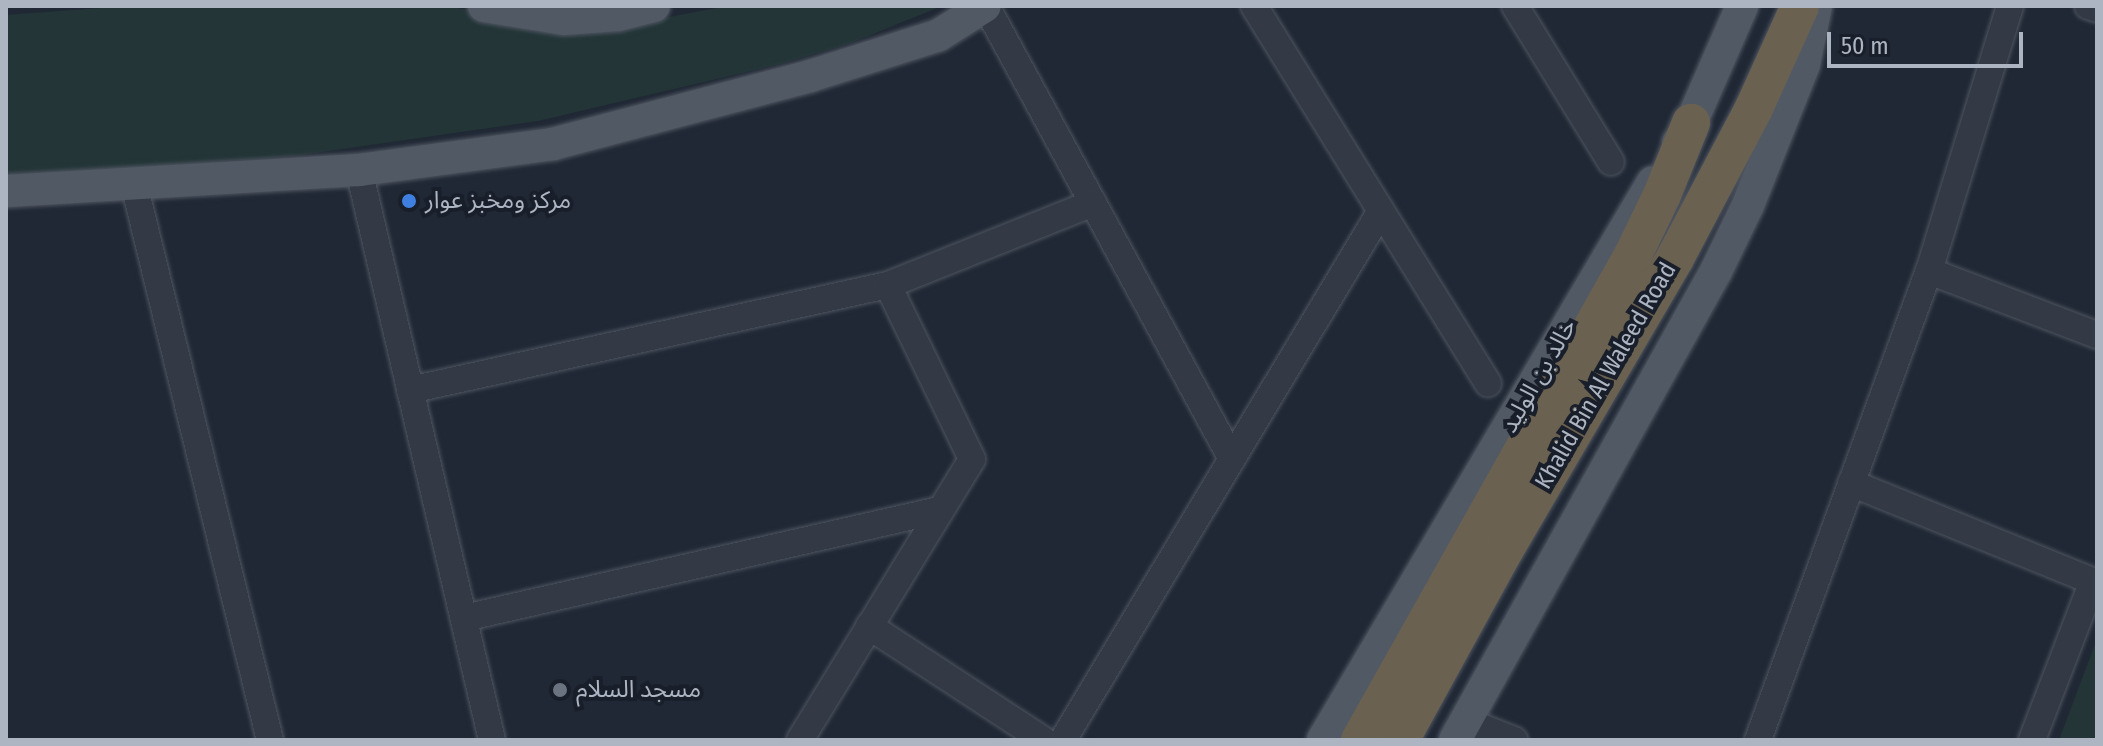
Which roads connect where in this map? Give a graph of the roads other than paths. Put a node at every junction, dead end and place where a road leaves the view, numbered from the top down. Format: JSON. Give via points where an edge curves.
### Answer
{"nodes":[{"id":1,"x":654,"y":6,"type":"edge"},
{"id":2,"x":986,"y":6,"type":"edge"},
{"id":3,"x":1254,"y":6,"type":"edge"},
{"id":4,"x":1515,"y":6,"type":"edge"},
{"id":5,"x":1742,"y":6,"type":"edge"},
{"id":6,"x":1800,"y":6,"type":"edge"},
{"id":7,"x":1816,"y":6,"type":"edge"},
{"id":8,"x":2010,"y":6,"type":"edge"},
{"id":9,"x":2088,"y":6,"type":"edge"},
{"id":10,"x":504,"y":7,"type":"edge"},
{"id":11,"x":2097,"y":9,"type":"edge"},
{"id":12,"x":1691,"y":123,"type":"junction"},
{"id":13,"x":1611,"y":162,"type":"dead end"},
{"id":14,"x":359,"y":170,"type":"junction"},
{"id":15,"x":134,"y":184,"type":"junction"},
{"id":16,"x":6,"y":191,"type":"edge"},
{"id":17,"x":1093,"y":203,"type":"junction"},
{"id":18,"x":1381,"y":211,"type":"junction"},
{"id":19,"x":1929,"y":271,"type":"junction"},
{"id":20,"x":888,"y":285,"type":"junction"},
{"id":21,"x":2097,"y":335,"type":"edge"},
{"id":22,"x":1488,"y":383,"type":"dead end"},
{"id":23,"x":410,"y":390,"type":"junction"},
{"id":24,"x":1232,"y":459,"type":"junction"},
{"id":25,"x":1851,"y":483,"type":"junction"},
{"id":26,"x":940,"y":510,"type":"junction"},
{"id":27,"x":2095,"y":582,"type":"edge"},
{"id":28,"x":464,"y":618,"type":"junction"},
{"id":29,"x":869,"y":626,"type":"junction"},
{"id":30,"x":1418,"y":670,"type":"junction"},
{"id":31,"x":1460,"y":731,"type":"edge"},
{"id":32,"x":270,"y":740,"type":"edge"},
{"id":33,"x":492,"y":740,"type":"edge"},
{"id":34,"x":800,"y":740,"type":"edge"},
{"id":35,"x":1043,"y":740,"type":"edge"},
{"id":36,"x":1063,"y":740,"type":"edge"},
{"id":37,"x":1323,"y":740,"type":"edge"},
{"id":38,"x":1360,"y":740,"type":"edge"},
{"id":39,"x":1400,"y":740,"type":"edge"},
{"id":40,"x":1514,"y":740,"type":"edge"},
{"id":41,"x":1758,"y":740,"type":"edge"},
{"id":42,"x":2032,"y":740,"type":"edge"}],
"edges":[{"from":1,"to":10,"type":"main road","via":[[564,19]]},
{"from":2,"to":14,"type":"main road","via":[[939,35],[810,76],[553,144]]},
{"from":2,"to":17,"type":"street"},
{"from":3,"to":18,"type":"street"},
{"from":4,"to":13,"type":"street"},
{"from":5,"to":12,"type":"main road","name":"خالد بن الوليد"},
{"from":6,"to":30,"type":"highway","name":"Khalid Bin Al Waleed Road","via":[[1754,108],[1675,258]]},
{"from":7,"to":31,"type":"main road","via":[[1804,64],[1722,258]]},
{"from":8,"to":19,"type":"street"},
{"from":9,"to":11,"type":"street"},
{"from":12,"to":30,"type":"highway","name":"Khalid Bin Al Waleed Road","via":[[1633,255]]},
{"from":12,"to":37,"type":"main road","name":"خالد بن الوليد"},
{"from":14,"to":15,"type":"main road"},
{"from":14,"to":23,"type":"street"},
{"from":15,"to":16,"type":"main road"},
{"from":15,"to":32,"type":"street"},
{"from":17,"to":20,"type":"street"},
{"from":17,"to":24,"type":"street"},
{"from":18,"to":22,"type":"street"},
{"from":18,"to":24,"type":"street"},
{"from":19,"to":21,"type":"street"},
{"from":19,"to":25,"type":"street"},
{"from":20,"to":23,"type":"street"},
{"from":20,"to":26,"type":"street","via":[[972,459]]},
{"from":23,"to":28,"type":"street"},
{"from":24,"to":36,"type":"street"},
{"from":25,"to":27,"type":"street"},
{"from":25,"to":41,"type":"street"},
{"from":26,"to":28,"type":"street"},
{"from":26,"to":29,"type":"street"},
{"from":27,"to":42,"type":"street"},
{"from":28,"to":33,"type":"street"},
{"from":29,"to":34,"type":"street"},
{"from":29,"to":35,"type":"street"},
{"from":30,"to":38,"type":"highway","name":"Khalid Bin Al Waleed Road"},
{"from":30,"to":39,"type":"highway","name":"Khalid Bin Al Waleed Road"},
{"from":31,"to":40,"type":"street"}]}
